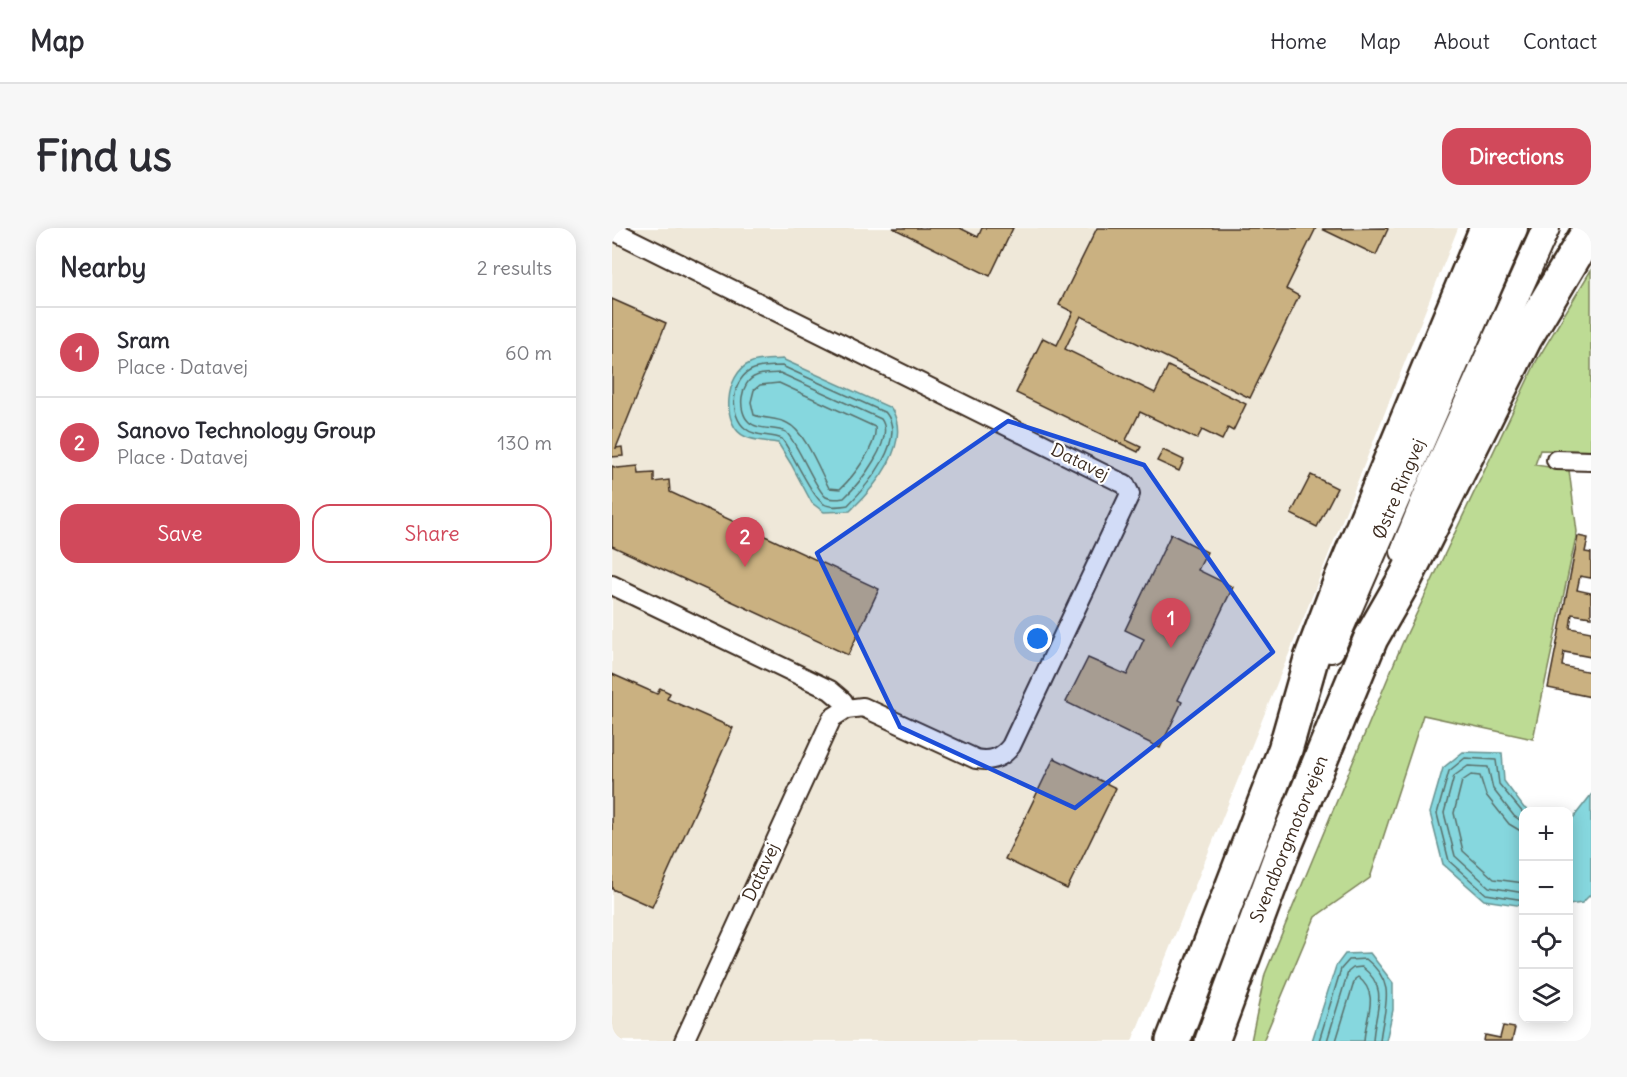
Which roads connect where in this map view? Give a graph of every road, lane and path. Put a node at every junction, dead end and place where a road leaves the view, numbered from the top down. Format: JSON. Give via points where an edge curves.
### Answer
{"nodes":[{"id":1,"x":1487,"y":228,"type":"edge"},
{"id":2,"x":1514,"y":228,"type":"edge"},
{"id":3,"x":1546,"y":228,"type":"edge"},
{"id":4,"x":1591,"y":228,"type":"edge"},
{"id":5,"x":612,"y":230,"type":"edge"},
{"id":6,"x":1556,"y":460,"type":"dead end"},
{"id":7,"x":1591,"y":461,"type":"edge"},
{"id":8,"x":612,"y":585,"type":"edge"},
{"id":9,"x":1371,"y":638,"type":"junction"},
{"id":10,"x":846,"y":709,"type":"junction"},
{"id":11,"x":1285,"y":750,"type":"junction"},
{"id":12,"x":1212,"y":1040,"type":"edge"},
{"id":13,"x":684,"y":1041,"type":"edge"},
{"id":14,"x":1173,"y":1041,"type":"edge"}],
"edges":[{"from":1,"to":11,"type":"highway","name":"Svendborgmotorvejen","via":[[1341,580],[1311,658]]},
{"from":2,"to":11,"type":"main road","name":"Østre Ringvej"},
{"from":3,"to":9,"type":"main road","name":"Østre Ringvej","via":[[1434,478]]},
{"from":4,"to":9,"type":"highway","name":"Svendborgmotorvejen","via":[[1525,338],[1406,577]]},
{"from":5,"to":10,"type":"street","name":"Datavej","via":[[1129,489],[1128,502],[1011,746],[1002,755],[991,760],[976,759],[874,711],[863,707]]},
{"from":6,"to":7,"type":"street"},
{"from":8,"to":10,"type":"street","via":[[830,690]]},
{"from":9,"to":12,"type":"highway","name":"Svendborgmotorvejen"},
{"from":10,"to":13,"type":"street","name":"Datavej","via":[[832,718],[826,730]]},
{"from":11,"to":14,"type":"highway","name":"Svendborgmotorvejen"}]}
